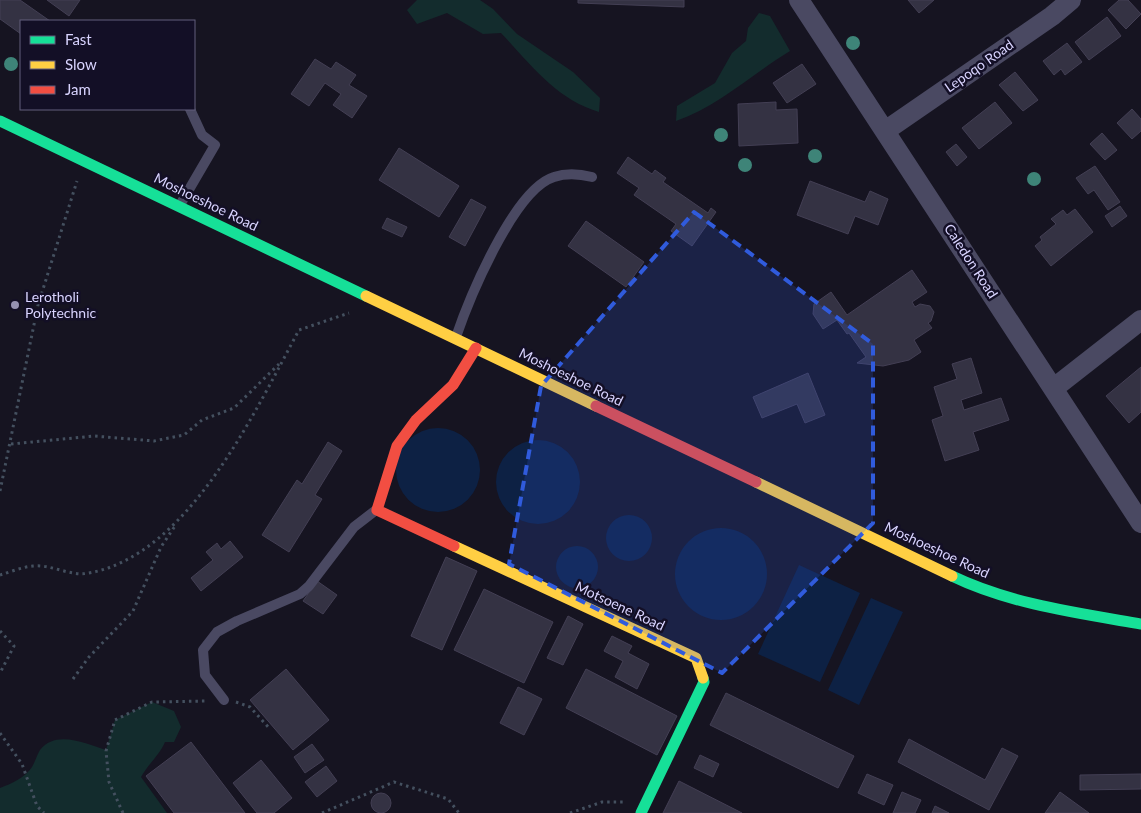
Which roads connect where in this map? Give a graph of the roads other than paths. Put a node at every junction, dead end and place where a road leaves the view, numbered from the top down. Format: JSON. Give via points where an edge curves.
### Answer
{"nodes":[{"id":1,"x":799,"y":0,"type":"edge"},
{"id":2,"x":1071,"y":0,"type":"edge"},
{"id":3,"x":190,"y":110,"type":"edge"},
{"id":4,"x":0,"y":121,"type":"edge"},
{"id":5,"x":885,"y":131,"type":"junction"},
{"id":6,"x":592,"y":177,"type":"dead end"},
{"id":7,"x":180,"y":206,"type":"junction"},
{"id":8,"x":1141,"y":320,"type":"edge"},
{"id":9,"x":456,"y":338,"type":"junction"},
{"id":10,"x":476,"y":348,"type":"junction"},
{"id":11,"x":1054,"y":388,"type":"junction"},
{"id":12,"x":377,"y":510,"type":"junction"},
{"id":13,"x":1141,"y":523,"type":"edge"},
{"id":14,"x":1141,"y":624,"type":"edge"},
{"id":15,"x":224,"y":700,"type":"road end"},
{"id":16,"x":643,"y":808,"type":"edge"}],
"edges":[{"from":1,"to":5,"type":"street","name":"Caledon Road"},
{"from":2,"to":5,"type":"street","name":"Lepoqo Road"},
{"from":3,"to":7,"type":"lane","via":[[202,135],[215,144]]},
{"from":4,"to":7,"type":"main road","name":"Moshoeshoe Road"},
{"from":5,"to":11,"type":"street","name":"Caledon Road"},
{"from":6,"to":9,"type":"lane","via":[[578,174],[553,177],[527,194],[506,226],[469,299]]},
{"from":7,"to":9,"type":"main road","name":"Moshoeshoe Road"},
{"from":8,"to":11,"type":"street"},
{"from":9,"to":10,"type":"main road","name":"Moshoeshoe Road"},
{"from":10,"to":12,"type":"main road","via":[[452,385],[416,420],[398,446]]},
{"from":10,"to":14,"type":"main road","name":"Moshoeshoe Road","via":[[975,586],[1059,610]]},
{"from":11,"to":13,"type":"street","name":"Caledon Road"},
{"from":12,"to":15,"type":"lane","via":[[354,527],[304,590],[217,632],[203,650],[205,675]]},
{"from":12,"to":16,"type":"main road","name":"Motsoene Road","via":[[696,658],[704,682]]}]}
